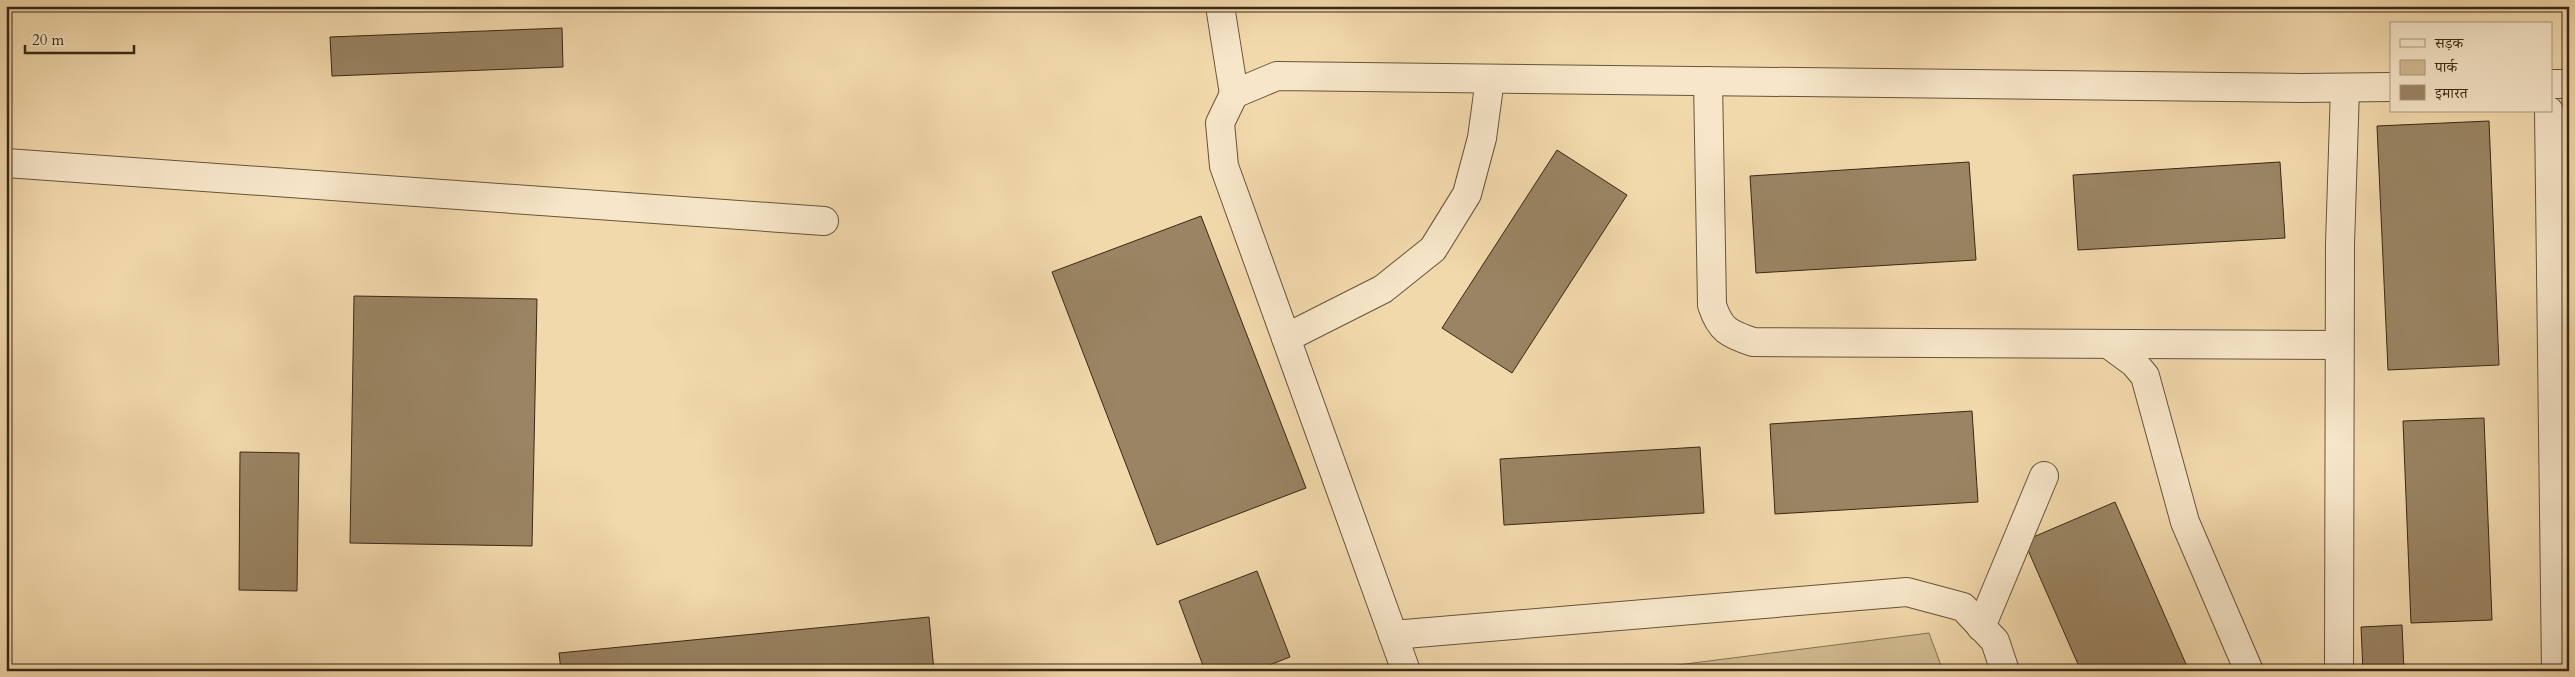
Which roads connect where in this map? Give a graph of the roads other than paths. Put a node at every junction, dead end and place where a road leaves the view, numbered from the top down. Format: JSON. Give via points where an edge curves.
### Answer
{"nodes":[{"id":1,"x":1220,"y":6,"type":"edge"},
{"id":2,"x":1490,"y":78,"type":"junction"},
{"id":3,"x":1708,"y":81,"type":"junction"},
{"id":4,"x":2552,"y":84,"type":"edge"},
{"id":5,"x":2569,"y":84,"type":"edge"},
{"id":6,"x":2390,"y":87,"type":"edge"},
{"id":7,"x":2345,"y":88,"type":"junction"},
{"id":8,"x":1234,"y":94,"type":"junction"},
{"id":9,"x":2549,"y":112,"type":"edge"},
{"id":10,"x":6,"y":163,"type":"edge"},
{"id":11,"x":824,"y":221,"type":"dead end"},
{"id":12,"x":1286,"y":338,"type":"junction"},
{"id":13,"x":2108,"y":344,"type":"junction"},
{"id":14,"x":2339,"y":345,"type":"junction"},
{"id":15,"x":2044,"y":476,"type":"dead end"},
{"id":16,"x":1982,"y":627,"type":"junction"},
{"id":17,"x":1393,"y":635,"type":"junction"},
{"id":18,"x":1406,"y":671,"type":"edge"},
{"id":19,"x":2005,"y":671,"type":"edge"},
{"id":20,"x":2250,"y":671,"type":"edge"},
{"id":21,"x":2339,"y":671,"type":"edge"},
{"id":22,"x":2556,"y":671,"type":"edge"}],
"edges":[{"from":1,"to":8,"type":"street"},
{"from":2,"to":3,"type":"street"},
{"from":2,"to":8,"type":"street","via":[[1277,76]]},
{"from":2,"to":12,"type":"street","via":[[1482,138],[1467,194],[1433,250],[1383,289]]},
{"from":3,"to":7,"type":"street"},
{"from":3,"to":13,"type":"street","via":[[1712,305],[1718,322],[1732,335],[1753,342]]},
{"from":4,"to":5,"type":"street"},
{"from":6,"to":7,"type":"street"},
{"from":7,"to":14,"type":"street"},
{"from":8,"to":12,"type":"street","via":[[1220,124],[1224,166]]},
{"from":9,"to":22,"type":"street"},
{"from":10,"to":11,"type":"street"},
{"from":12,"to":17,"type":"street"},
{"from":13,"to":14,"type":"street"},
{"from":13,"to":20,"type":"street","via":[[2134,362],[2145,376],[2185,522]]},
{"from":14,"to":21,"type":"street"},
{"from":15,"to":16,"type":"street"},
{"from":16,"to":17,"type":"street","via":[[1962,607],[1906,592]]},
{"from":16,"to":19,"type":"street","via":[[1994,641]]},
{"from":17,"to":18,"type":"street"}]}
